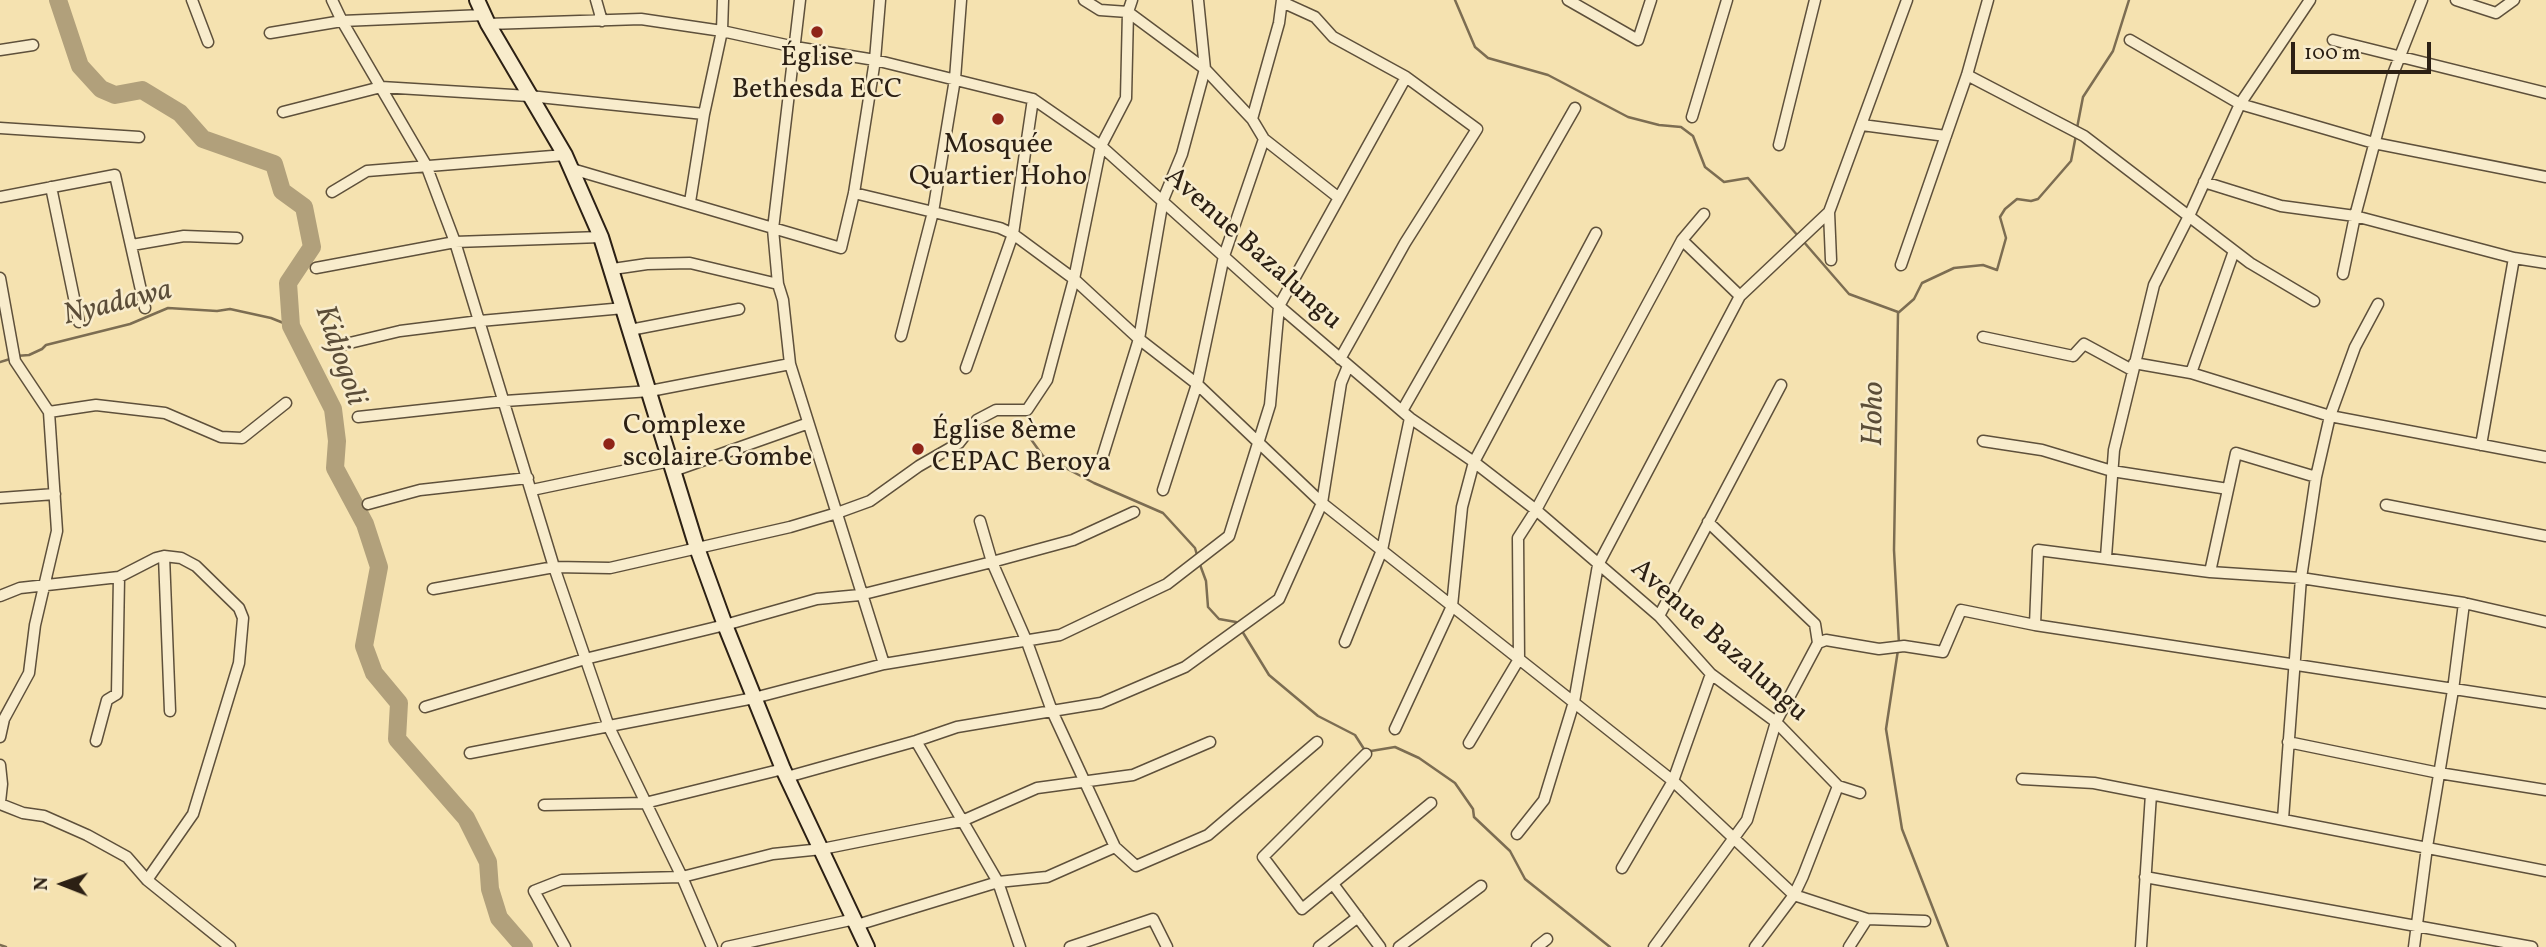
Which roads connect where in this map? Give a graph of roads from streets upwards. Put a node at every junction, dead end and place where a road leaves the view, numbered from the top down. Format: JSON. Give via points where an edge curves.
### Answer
{"nodes":[{"id":1,"x":191,"y":0,"type":"edge"},
{"id":2,"x":332,"y":0,"type":"edge"},
{"id":3,"x":477,"y":0,"type":"edge"},
{"id":4,"x":596,"y":0,"type":"edge"},
{"id":5,"x":723,"y":0,"type":"edge"},
{"id":6,"x":800,"y":0,"type":"edge"},
{"id":7,"x":880,"y":0,"type":"edge"},
{"id":8,"x":961,"y":0,"type":"edge"},
{"id":9,"x":1084,"y":0,"type":"edge"},
{"id":10,"x":1132,"y":0,"type":"edge"},
{"id":11,"x":1198,"y":0,"type":"edge"},
{"id":12,"x":1568,"y":0,"type":"edge"},
{"id":13,"x":1651,"y":0,"type":"edge"},
{"id":14,"x":1727,"y":0,"type":"edge"},
{"id":15,"x":1815,"y":0,"type":"edge"},
{"id":16,"x":1907,"y":0,"type":"edge"},
{"id":17,"x":1988,"y":0,"type":"edge"},
{"id":18,"x":2311,"y":0,"type":"edge"},
{"id":19,"x":2422,"y":0,"type":"edge"},
{"id":20,"x":2456,"y":0,"type":"edge"},
{"id":21,"x":2514,"y":0,"type":"edge"},
{"id":22,"x":1282,"y":1,"type":"edge"},
{"id":23,"x":1128,"y":12,"type":"junction"},
{"id":24,"x":486,"y":20,"type":"junction"},
{"id":25,"x":342,"y":21,"type":"junction"},
{"id":26,"x":602,"y":21,"type":"junction"},
{"id":27,"x":722,"y":31,"type":"junction"},
{"id":28,"x":271,"y":33,"type":"dead end"},
{"id":29,"x":2130,"y":40,"type":"dead end"},
{"id":30,"x":2333,"y":40,"type":"dead end"},
{"id":31,"x":208,"y":42,"type":"dead end"},
{"id":32,"x":33,"y":45,"type":"dead end"},
{"id":33,"x":795,"y":47,"type":"junction"},
{"id":34,"x":0,"y":50,"type":"edge"},
{"id":35,"x":2400,"y":57,"type":"junction"},
{"id":36,"x":875,"y":60,"type":"junction"},
{"id":37,"x":1205,"y":69,"type":"junction"},
{"id":38,"x":1967,"y":75,"type":"junction"},
{"id":39,"x":1406,"y":77,"type":"junction"},
{"id":40,"x":955,"y":79,"type":"junction"},
{"id":41,"x":381,"y":87,"type":"junction"},
{"id":42,"x":2546,"y":93,"type":"edge"},
{"id":43,"x":529,"y":96,"type":"junction"},
{"id":44,"x":1033,"y":99,"type":"junction"},
{"id":45,"x":2240,"y":104,"type":"junction"},
{"id":46,"x":1575,"y":108,"type":"dead end"},
{"id":47,"x":283,"y":112,"type":"dead end"},
{"id":48,"x":704,"y":114,"type":"junction"},
{"id":49,"x":1692,"y":117,"type":"dead end"},
{"id":50,"x":1252,"y":119,"type":"junction"},
{"id":51,"x":1862,"y":125,"type":"junction"},
{"id":52,"x":0,"y":128,"type":"edge"},
{"id":53,"x":1946,"y":136,"type":"junction"},
{"id":54,"x":139,"y":137,"type":"dead end"},
{"id":55,"x":1264,"y":139,"type":"junction"},
{"id":56,"x":2374,"y":143,"type":"junction"},
{"id":57,"x":1779,"y":145,"type":"dead end"},
{"id":58,"x":1101,"y":146,"type":"junction"},
{"id":59,"x":565,"y":155,"type":"junction"},
{"id":60,"x":426,"y":165,"type":"junction"},
{"id":61,"x":572,"y":169,"type":"junction"},
{"id":62,"x":2546,"y":177,"type":"edge"},
{"id":63,"x":2204,"y":182,"type":"junction"},
{"id":64,"x":51,"y":187,"type":"junction"},
{"id":65,"x":332,"y":192,"type":"dead end"},
{"id":66,"x":854,"y":193,"type":"junction"},
{"id":67,"x":0,"y":197,"type":"edge"},
{"id":68,"x":1339,"y":198,"type":"junction"},
{"id":69,"x":1163,"y":200,"type":"junction"},
{"id":70,"x":690,"y":202,"type":"junction"},
{"id":71,"x":933,"y":212,"type":"junction"},
{"id":72,"x":1829,"y":212,"type":"junction"},
{"id":73,"x":1704,"y":214,"type":"dead end"},
{"id":74,"x":2189,"y":216,"type":"junction"},
{"id":75,"x":2355,"y":216,"type":"junction"},
{"id":76,"x":773,"y":229,"type":"junction"},
{"id":77,"x":1596,"y":233,"type":"dead end"},
{"id":78,"x":1013,"y":234,"type":"junction"},
{"id":79,"x":601,"y":237,"type":"junction"},
{"id":80,"x":237,"y":238,"type":"dead end"},
{"id":81,"x":1682,"y":240,"type":"junction"},
{"id":82,"x":455,"y":242,"type":"junction"},
{"id":83,"x":132,"y":245,"type":"junction"},
{"id":84,"x":2234,"y":251,"type":"junction"},
{"id":85,"x":1224,"y":256,"type":"junction"},
{"id":86,"x":2514,"y":258,"type":"junction"},
{"id":87,"x":1831,"y":260,"type":"dead end"},
{"id":88,"x":2546,"y":263,"type":"edge"},
{"id":89,"x":1901,"y":265,"type":"dead end"},
{"id":90,"x":316,"y":268,"type":"dead end"},
{"id":91,"x":613,"y":269,"type":"junction"},
{"id":92,"x":2343,"y":274,"type":"dead end"},
{"id":93,"x":0,"y":278,"type":"edge"},
{"id":94,"x":1074,"y":279,"type":"junction"},
{"id":95,"x":778,"y":284,"type":"junction"},
{"id":96,"x":1740,"y":296,"type":"junction"},
{"id":97,"x":2314,"y":301,"type":"dead end"},
{"id":98,"x":2378,"y":304,"type":"dead end"},
{"id":99,"x":1279,"y":306,"type":"junction"},
{"id":100,"x":624,"y":308,"type":"junction"},
{"id":101,"x":145,"y":309,"type":"dead end"},
{"id":102,"x":739,"y":309,"type":"dead end"},
{"id":103,"x":4,"y":320,"type":"edge"},
{"id":104,"x":480,"y":321,"type":"junction"},
{"id":105,"x":79,"y":323,"type":"dead end"},
{"id":106,"x":630,"y":330,"type":"junction"},
{"id":107,"x":901,"y":336,"type":"dead end"},
{"id":108,"x":1983,"y":337,"type":"dead end"},
{"id":109,"x":1139,"y":339,"type":"junction"},
{"id":110,"x":337,"y":346,"type":"dead end"},
{"id":111,"x":1344,"y":363,"type":"junction"},
{"id":112,"x":789,"y":364,"type":"junction"},
{"id":113,"x":2133,"y":367,"type":"junction"},
{"id":114,"x":966,"y":368,"type":"dead end"},
{"id":115,"x":2191,"y":373,"type":"junction"},
{"id":116,"x":1197,"y":384,"type":"junction"},
{"id":117,"x":1781,"y":385,"type":"dead end"},
{"id":118,"x":650,"y":391,"type":"junction"},
{"id":119,"x":505,"y":401,"type":"junction"},
{"id":120,"x":286,"y":403,"type":"dead end"},
{"id":121,"x":49,"y":412,"type":"junction"},
{"id":122,"x":1406,"y":415,"type":"junction"},
{"id":123,"x":2330,"y":416,"type":"junction"},
{"id":124,"x":358,"y":417,"type":"dead end"},
{"id":125,"x":806,"y":424,"type":"junction"},
{"id":126,"x":1983,"y":441,"type":"dead end"},
{"id":127,"x":1260,"y":443,"type":"junction"},
{"id":128,"x":2481,"y":445,"type":"junction"},
{"id":129,"x":1103,"y":455,"type":"dead end"},
{"id":130,"x":2546,"y":457,"type":"edge"},
{"id":131,"x":1474,"y":462,"type":"junction"},
{"id":132,"x":672,"y":466,"type":"junction"},
{"id":133,"x":2112,"y":471,"type":"junction"},
{"id":134,"x":2316,"y":477,"type":"junction"},
{"id":135,"x":528,"y":478,"type":"junction"},
{"id":136,"x":2228,"y":489,"type":"junction"},
{"id":137,"x":532,"y":490,"type":"junction"},
{"id":138,"x":1163,"y":490,"type":"dead end"},
{"id":139,"x":55,"y":494,"type":"junction"},
{"id":140,"x":0,"y":498,"type":"edge"},
{"id":141,"x":1322,"y":503,"type":"junction"},
{"id":142,"x":368,"y":504,"type":"dead end"},
{"id":143,"x":2386,"y":505,"type":"dead end"},
{"id":144,"x":1536,"y":510,"type":"junction"},
{"id":145,"x":1134,"y":512,"type":"dead end"},
{"id":146,"x":837,"y":513,"type":"junction"},
{"id":147,"x":980,"y":521,"type":"dead end"},
{"id":148,"x":1708,"y":522,"type":"junction"},
{"id":149,"x":2546,"y":536,"type":"edge"},
{"id":150,"x":696,"y":548,"type":"junction"},
{"id":151,"x":1382,"y":550,"type":"junction"},
{"id":152,"x":163,"y":556,"type":"junction"},
{"id":153,"x":2106,"y":557,"type":"junction"},
{"id":154,"x":992,"y":562,"type":"junction"},
{"id":155,"x":1598,"y":565,"type":"junction"},
{"id":156,"x":554,"y":566,"type":"junction"},
{"id":157,"x":2210,"y":572,"type":"junction"},
{"id":158,"x":119,"y":577,"type":"junction"},
{"id":159,"x":2301,"y":578,"type":"junction"},
{"id":160,"x":46,"y":586,"type":"junction"},
{"id":161,"x":433,"y":589,"type":"dead end"},
{"id":162,"x":860,"y":595,"type":"junction"},
{"id":163,"x":0,"y":596,"type":"edge"},
{"id":164,"x":2464,"y":603,"type":"junction"},
{"id":165,"x":1452,"y":606,"type":"junction"},
{"id":166,"x":1659,"y":616,"type":"junction"},
{"id":167,"x":2546,"y":622,"type":"edge"},
{"id":168,"x":725,"y":625,"type":"junction"},
{"id":169,"x":2035,"y":625,"type":"junction"},
{"id":170,"x":1027,"y":642,"type":"junction"},
{"id":171,"x":1346,"y":642,"type":"dead end"},
{"id":172,"x":1818,"y":643,"type":"junction"},
{"id":173,"x":585,"y":659,"type":"junction"},
{"id":174,"x":1519,"y":659,"type":"junction"},
{"id":175,"x":884,"y":664,"type":"junction"},
{"id":176,"x":2294,"y":666,"type":"junction"},
{"id":177,"x":1711,"y":674,"type":"junction"},
{"id":178,"x":2453,"y":690,"type":"junction"},
{"id":179,"x":754,"y":698,"type":"junction"},
{"id":180,"x":1574,"y":702,"type":"junction"},
{"id":181,"x":2546,"y":704,"type":"edge"},
{"id":182,"x":425,"y":707,"type":"dead end"},
{"id":183,"x":170,"y":711,"type":"dead end"},
{"id":184,"x":1052,"y":711,"type":"junction"},
{"id":185,"x":1776,"y":722,"type":"junction"},
{"id":186,"x":609,"y":727,"type":"junction"},
{"id":187,"x":1395,"y":729,"type":"dead end"},
{"id":188,"x":0,"y":737,"type":"edge"},
{"id":189,"x":96,"y":741,"type":"dead end"},
{"id":190,"x":916,"y":741,"type":"junction"},
{"id":191,"x":1210,"y":742,"type":"dead end"},
{"id":192,"x":1317,"y":742,"type":"dead end"},
{"id":193,"x":2288,"y":742,"type":"junction"},
{"id":194,"x":1469,"y":743,"type":"dead end"},
{"id":195,"x":470,"y":753,"type":"dead end"},
{"id":196,"x":1366,"y":754,"type":"dead end"},
{"id":197,"x":0,"y":765,"type":"edge"},
{"id":198,"x":785,"y":773,"type":"junction"},
{"id":199,"x":2439,"y":773,"type":"junction"},
{"id":200,"x":2022,"y":779,"type":"dead end"},
{"id":201,"x":1673,"y":781,"type":"junction"},
{"id":202,"x":1086,"y":783,"type":"junction"},
{"id":203,"x":1838,"y":786,"type":"junction"},
{"id":204,"x":2546,"y":790,"type":"edge"},
{"id":205,"x":1860,"y":793,"type":"dead end"},
{"id":206,"x":2151,"y":794,"type":"junction"},
{"id":207,"x":0,"y":803,"type":"edge"},
{"id":208,"x":645,"y":803,"type":"junction"},
{"id":209,"x":1431,"y":803,"type":"dead end"},
{"id":210,"x":544,"y":805,"type":"dead end"},
{"id":211,"x":2283,"y":819,"type":"junction"},
{"id":212,"x":962,"y":821,"type":"junction"},
{"id":213,"x":1517,"y":834,"type":"dead end"},
{"id":214,"x":1734,"y":839,"type":"junction"},
{"id":215,"x":1115,"y":847,"type":"junction"},
{"id":216,"x":2427,"y":847,"type":"junction"},
{"id":217,"x":822,"y":849,"type":"junction"},
{"id":218,"x":1622,"y":868,"type":"dead end"},
{"id":219,"x":2546,"y":871,"type":"edge"},
{"id":220,"x":682,"y":877,"type":"junction"},
{"id":221,"x":2145,"y":877,"type":"junction"},
{"id":222,"x":147,"y":880,"type":"junction"},
{"id":223,"x":998,"y":883,"type":"junction"},
{"id":224,"x":1333,"y":884,"type":"junction"},
{"id":225,"x":1481,"y":886,"type":"dead end"},
{"id":226,"x":1794,"y":895,"type":"junction"},
{"id":227,"x":1358,"y":917,"type":"junction"},
{"id":228,"x":1867,"y":919,"type":"junction"},
{"id":229,"x":1925,"y":921,"type":"dead end"},
{"id":230,"x":856,"y":922,"type":"junction"},
{"id":231,"x":2417,"y":926,"type":"junction"},
{"id":232,"x":1547,"y":939,"type":"dead end"},
{"id":233,"x":230,"y":947,"type":"edge"},
{"id":234,"x":565,"y":947,"type":"edge"},
{"id":235,"x":712,"y":947,"type":"edge"},
{"id":236,"x":727,"y":947,"type":"edge"},
{"id":237,"x":867,"y":947,"type":"edge"},
{"id":238,"x":1020,"y":947,"type":"edge"},
{"id":239,"x":1070,"y":947,"type":"edge"},
{"id":240,"x":1167,"y":947,"type":"edge"},
{"id":241,"x":1320,"y":947,"type":"edge"},
{"id":242,"x":1380,"y":947,"type":"edge"},
{"id":243,"x":1399,"y":947,"type":"edge"},
{"id":244,"x":1537,"y":947,"type":"edge"},
{"id":245,"x":1654,"y":947,"type":"edge"},
{"id":246,"x":1755,"y":947,"type":"edge"},
{"id":247,"x":1849,"y":947,"type":"edge"},
{"id":248,"x":2141,"y":947,"type":"edge"},
{"id":249,"x":2414,"y":947,"type":"edge"},
{"id":250,"x":2532,"y":947,"type":"edge"}],
"edges":[{"from":1,"to":31,"type":"street"},
{"from":2,"to":25,"type":"street"},
{"from":3,"to":24,"type":"street"},
{"from":4,"to":26,"type":"street"},
{"from":5,"to":27,"type":"street"},
{"from":6,"to":33,"type":"street"},
{"from":7,"to":36,"type":"street"},
{"from":8,"to":40,"type":"street"},
{"from":9,"to":23,"type":"street","via":[[1100,10]]},
{"from":10,"to":23,"type":"street"},
{"from":11,"to":37,"type":"street"},
{"from":12,"to":13,"type":"street","via":[[1638,40]]},
{"from":14,"to":49,"type":"street"},
{"from":15,"to":57,"type":"street"},
{"from":16,"to":51,"type":"street"},
{"from":17,"to":38,"type":"street"},
{"from":18,"to":45,"type":"street"},
{"from":19,"to":35,"type":"street"},
{"from":20,"to":21,"type":"street","via":[[2497,13]]},
{"from":22,"to":39,"type":"street","via":[[1315,16],[1333,37]]},
{"from":22,"to":50,"type":"street"},
{"from":23,"to":37,"type":"street"},
{"from":23,"to":58,"type":"street","via":[[1126,98]]},
{"from":24,"to":25,"type":"street","name":"Avenue Bazalungu"},
{"from":24,"to":26,"type":"street","name":"Avenue Bazalungu"},
{"from":24,"to":43,"type":"street"},
{"from":25,"to":28,"type":"street","name":"Avenue Bazalungu"},
{"from":25,"to":41,"type":"street"},
{"from":26,"to":27,"type":"street","name":"Avenue Bazalungu","via":[[641,19]]},
{"from":27,"to":33,"type":"street","name":"Avenue Bazalungu"},
{"from":27,"to":48,"type":"street"},
{"from":29,"to":45,"type":"street"},
{"from":30,"to":35,"type":"street"},
{"from":32,"to":34,"type":"street"},
{"from":33,"to":36,"type":"street","name":"Avenue Bazalungu"},
{"from":33,"to":76,"type":"street"},
{"from":35,"to":42,"type":"street"},
{"from":35,"to":56,"type":"street"},
{"from":36,"to":40,"type":"street","name":"Avenue Bazalungu"},
{"from":36,"to":66,"type":"street"},
{"from":37,"to":50,"type":"street"},
{"from":37,"to":69,"type":"street","via":[[1182,154]]},
{"from":38,"to":53,"type":"street"},
{"from":38,"to":74,"type":"street","via":[[2084,136]]},
{"from":39,"to":68,"type":"street"},
{"from":39,"to":111,"type":"street","via":[[1477,129],[1405,243]]},
{"from":40,"to":44,"type":"street","name":"Avenue Bazalungu"},
{"from":40,"to":71,"type":"street"},
{"from":41,"to":43,"type":"street"},
{"from":41,"to":47,"type":"street"},
{"from":41,"to":60,"type":"street"},
{"from":43,"to":48,"type":"street"},
{"from":43,"to":59,"type":"street"},
{"from":44,"to":58,"type":"street","name":"Avenue Bazalungu"},
{"from":44,"to":78,"type":"street"},
{"from":45,"to":56,"type":"street"},
{"from":45,"to":63,"type":"street"},
{"from":46,"to":122,"type":"street"},
{"from":48,"to":70,"type":"street"},
{"from":50,"to":55,"type":"street"},
{"from":51,"to":53,"type":"street"},
{"from":51,"to":72,"type":"street"},
{"from":52,"to":54,"type":"street"},
{"from":53,"to":89,"type":"street"},
{"from":55,"to":68,"type":"street"},
{"from":55,"to":85,"type":"street"},
{"from":56,"to":62,"type":"street"},
{"from":56,"to":75,"type":"street"},
{"from":58,"to":69,"type":"street","name":"Avenue Bazalungu"},
{"from":58,"to":94,"type":"street"},
{"from":59,"to":60,"type":"street"},
{"from":59,"to":61,"type":"street"},
{"from":60,"to":65,"type":"street","via":[[367,171]]},
{"from":60,"to":82,"type":"street"},
{"from":61,"to":70,"type":"street"},
{"from":61,"to":79,"type":"street"},
{"from":63,"to":74,"type":"street"},
{"from":63,"to":75,"type":"street","via":[[2281,206]]},
{"from":64,"to":67,"type":"street"},
{"from":64,"to":83,"type":"street","via":[[115,175]]},
{"from":64,"to":105,"type":"street"},
{"from":66,"to":71,"type":"street"},
{"from":66,"to":76,"type":"street","via":[[841,248]]},
{"from":68,"to":99,"type":"street"},
{"from":69,"to":85,"type":"street","name":"Avenue Bazalungu"},
{"from":69,"to":109,"type":"street"},
{"from":70,"to":76,"type":"street"},
{"from":71,"to":78,"type":"street"},
{"from":71,"to":107,"type":"street"},
{"from":72,"to":87,"type":"street"},
{"from":72,"to":96,"type":"street"},
{"from":73,"to":81,"type":"street"},
{"from":74,"to":84,"type":"street"},
{"from":74,"to":113,"type":"street","via":[[2154,285]]},
{"from":75,"to":86,"type":"street"},
{"from":75,"to":92,"type":"street"},
{"from":76,"to":95,"type":"street"},
{"from":77,"to":131,"type":"street"},
{"from":78,"to":94,"type":"street"},
{"from":78,"to":114,"type":"street"},
{"from":79,"to":82,"type":"street"},
{"from":79,"to":91,"type":"street"},
{"from":80,"to":83,"type":"street","via":[[184,236]]},
{"from":81,"to":96,"type":"street"},
{"from":81,"to":144,"type":"street"},
{"from":82,"to":90,"type":"street"},
{"from":82,"to":104,"type":"street"},
{"from":83,"to":101,"type":"street"},
{"from":84,"to":97,"type":"street"},
{"from":84,"to":115,"type":"street"},
{"from":85,"to":99,"type":"street","name":"Avenue Bazalungu"},
{"from":85,"to":116,"type":"street"},
{"from":86,"to":88,"type":"street"},
{"from":86,"to":128,"type":"street"},
{"from":91,"to":95,"type":"street","via":[[690,263]]},
{"from":91,"to":100,"type":"street"},
{"from":93,"to":103,"type":"street"},
{"from":94,"to":109,"type":"street"},
{"from":94,"to":146,"type":"street","via":[[1047,380],[1027,410],[996,410],[977,420],[959,443],[870,501]]},
{"from":95,"to":112,"type":"street"},
{"from":96,"to":155,"type":"street"},
{"from":98,"to":123,"type":"street","via":[[2355,347]]},
{"from":99,"to":111,"type":"street","name":"Avenue Bazalungu"},
{"from":99,"to":127,"type":"street","via":[[1270,405]]},
{"from":100,"to":104,"type":"street"},
{"from":100,"to":106,"type":"street"},
{"from":102,"to":106,"type":"street"},
{"from":103,"to":121,"type":"street","via":[[14,357]]},
{"from":104,"to":110,"type":"street","via":[[400,331]]},
{"from":104,"to":119,"type":"street"},
{"from":106,"to":118,"type":"street"},
{"from":108,"to":113,"type":"street","via":[[2073,356],[2084,345]]},
{"from":109,"to":116,"type":"street"},
{"from":109,"to":129,"type":"street"},
{"from":111,"to":122,"type":"street","name":"Avenue Bazalungu"},
{"from":111,"to":141,"type":"street"},
{"from":112,"to":118,"type":"street"},
{"from":112,"to":125,"type":"street"},
{"from":113,"to":115,"type":"street"},
{"from":113,"to":133,"type":"street"},
{"from":115,"to":123,"type":"street"},
{"from":116,"to":127,"type":"street"},
{"from":116,"to":138,"type":"street"},
{"from":117,"to":148,"type":"street"},
{"from":118,"to":119,"type":"street"},
{"from":118,"to":132,"type":"street"},
{"from":119,"to":124,"type":"street"},
{"from":119,"to":135,"type":"street"},
{"from":120,"to":121,"type":"street","via":[[242,438],[220,438],[165,413],[96,405]]},
{"from":121,"to":139,"type":"street"},
{"from":122,"to":131,"type":"street","name":"Avenue Bazalungu"},
{"from":122,"to":151,"type":"street"},
{"from":123,"to":128,"type":"street"},
{"from":123,"to":134,"type":"street"},
{"from":125,"to":132,"type":"street"},
{"from":125,"to":146,"type":"street"},
{"from":126,"to":133,"type":"street","via":[[2042,450]]},
{"from":127,"to":141,"type":"street"},
{"from":127,"to":170,"type":"street","via":[[1230,536],[1167,584],[1060,635]]},
{"from":128,"to":130,"type":"street"},
{"from":131,"to":144,"type":"street","name":"Avenue Bazalungu"},
{"from":131,"to":165,"type":"street","via":[[1462,507]]},
{"from":132,"to":137,"type":"street"},
{"from":132,"to":150,"type":"street"},
{"from":133,"to":136,"type":"street"},
{"from":133,"to":153,"type":"street"},
{"from":134,"to":136,"type":"street","via":[[2236,453]]},
{"from":134,"to":159,"type":"street"},
{"from":135,"to":137,"type":"street"},
{"from":135,"to":142,"type":"street","via":[[420,490]]},
{"from":136,"to":157,"type":"street"},
{"from":137,"to":156,"type":"street"},
{"from":139,"to":140,"type":"street"},
{"from":139,"to":160,"type":"street","via":[[57,531]]},
{"from":141,"to":151,"type":"street"},
{"from":141,"to":184,"type":"street","via":[[1279,599],[1185,667],[1101,703]]},
{"from":143,"to":149,"type":"street"},
{"from":144,"to":155,"type":"street","name":"Avenue Bazalungu"},
{"from":144,"to":174,"type":"street","via":[[1518,538]]},
{"from":145,"to":154,"type":"street","via":[[1073,540]]},
{"from":146,"to":150,"type":"street"},
{"from":146,"to":162,"type":"street"},
{"from":147,"to":154,"type":"street"},
{"from":148,"to":166,"type":"street"},
{"from":148,"to":172,"type":"street","via":[[1815,624]]},
{"from":150,"to":156,"type":"street","via":[[610,568]]},
{"from":150,"to":168,"type":"street"},
{"from":151,"to":165,"type":"street"},
{"from":151,"to":171,"type":"street"},
{"from":152,"to":158,"type":"street"},
{"from":152,"to":183,"type":"street"},
{"from":152,"to":222,"type":"street","via":[[196,566],[239,608],[243,618],[239,663],[193,814]]},
{"from":153,"to":157,"type":"street"},
{"from":153,"to":169,"type":"street","via":[[2038,550]]},
{"from":154,"to":162,"type":"street"},
{"from":154,"to":170,"type":"street"},
{"from":155,"to":166,"type":"street","name":"Avenue Bazalungu"},
{"from":155,"to":180,"type":"street"},
{"from":156,"to":161,"type":"street"},
{"from":156,"to":173,"type":"street"},
{"from":157,"to":159,"type":"street"},
{"from":158,"to":160,"type":"street"},
{"from":158,"to":189,"type":"street","via":[[117,694],[107,700]]},
{"from":159,"to":164,"type":"street"},
{"from":159,"to":176,"type":"street"},
{"from":160,"to":163,"type":"street","via":[[20,588]]},
{"from":160,"to":188,"type":"street","via":[[29,673],[4,719]]},
{"from":162,"to":168,"type":"street","via":[[817,599]]},
{"from":162,"to":175,"type":"street"},
{"from":164,"to":167,"type":"street"},
{"from":164,"to":178,"type":"street"},
{"from":165,"to":174,"type":"street"},
{"from":165,"to":187,"type":"street"},
{"from":166,"to":177,"type":"street","name":"Avenue Bazalungu"},
{"from":168,"to":173,"type":"street"},
{"from":168,"to":179,"type":"street"},
{"from":169,"to":172,"type":"street","via":[[1961,610],[1943,652],[1900,646],[1879,649],[1826,640]]},
{"from":169,"to":176,"type":"street"},
{"from":170,"to":175,"type":"street"},
{"from":170,"to":184,"type":"street"},
{"from":172,"to":185,"type":"street"},
{"from":173,"to":182,"type":"street"},
{"from":173,"to":186,"type":"street"},
{"from":174,"to":180,"type":"street"},
{"from":174,"to":194,"type":"street"},
{"from":175,"to":179,"type":"street"},
{"from":176,"to":178,"type":"street"},
{"from":176,"to":193,"type":"street"},
{"from":177,"to":185,"type":"street","name":"Avenue Bazalungu"},
{"from":177,"to":201,"type":"street"},
{"from":178,"to":181,"type":"street"},
{"from":178,"to":199,"type":"street"},
{"from":179,"to":186,"type":"street"},
{"from":179,"to":198,"type":"street"},
{"from":180,"to":201,"type":"street"},
{"from":180,"to":213,"type":"street","via":[[1544,800]]},
{"from":184,"to":190,"type":"street","via":[[957,727]]},
{"from":184,"to":202,"type":"street"},
{"from":185,"to":203,"type":"street","name":"Avenue Bazalungu"},
{"from":185,"to":214,"type":"street","via":[[1747,820]]},
{"from":186,"to":195,"type":"street"},
{"from":186,"to":208,"type":"street"},
{"from":190,"to":198,"type":"street"},
{"from":190,"to":212,"type":"street"},
{"from":191,"to":202,"type":"street","via":[[1133,775]]},
{"from":192,"to":215,"type":"street","via":[[1208,835],[1136,866]]},
{"from":193,"to":199,"type":"street"},
{"from":193,"to":211,"type":"street"},
{"from":196,"to":224,"type":"street","via":[[1263,857],[1302,909]]},
{"from":197,"to":207,"type":"street"},
{"from":198,"to":208,"type":"street"},
{"from":198,"to":217,"type":"street"},
{"from":199,"to":204,"type":"street"},
{"from":199,"to":216,"type":"street"},
{"from":200,"to":206,"type":"street","via":[[2094,783]]},
{"from":201,"to":214,"type":"street"},
{"from":201,"to":218,"type":"street"},
{"from":202,"to":212,"type":"street","via":[[1037,788]]},
{"from":202,"to":215,"type":"street"},
{"from":203,"to":205,"type":"street","name":"Avenue Bazalungu"},
{"from":203,"to":226,"type":"street"},
{"from":206,"to":211,"type":"street"},
{"from":206,"to":221,"type":"street"},
{"from":207,"to":222,"type":"street","via":[[87,835],[127,857]]},
{"from":208,"to":210,"type":"street"},
{"from":208,"to":220,"type":"street"},
{"from":209,"to":224,"type":"street"},
{"from":211,"to":216,"type":"street"},
{"from":212,"to":217,"type":"street"},
{"from":212,"to":223,"type":"street"},
{"from":214,"to":226,"type":"street"},
{"from":214,"to":245,"type":"street"},
{"from":215,"to":223,"type":"street","via":[[1047,877]]},
{"from":216,"to":219,"type":"street"},
{"from":216,"to":231,"type":"street"},
{"from":217,"to":220,"type":"street","via":[[773,854]]},
{"from":217,"to":230,"type":"street"},
{"from":220,"to":234,"type":"street","via":[[562,880],[534,891]]},
{"from":220,"to":235,"type":"street"},
{"from":221,"to":231,"type":"street"},
{"from":221,"to":248,"type":"street"},
{"from":222,"to":233,"type":"street"},
{"from":223,"to":230,"type":"street"},
{"from":223,"to":238,"type":"street"},
{"from":224,"to":227,"type":"street"},
{"from":225,"to":243,"type":"street"},
{"from":226,"to":228,"type":"street"},
{"from":226,"to":246,"type":"street"},
{"from":227,"to":241,"type":"street"},
{"from":227,"to":242,"type":"street"},
{"from":228,"to":229,"type":"street"},
{"from":228,"to":247,"type":"street"},
{"from":230,"to":236,"type":"street"},
{"from":230,"to":237,"type":"street"},
{"from":231,"to":249,"type":"street"},
{"from":231,"to":250,"type":"street"},
{"from":232,"to":244,"type":"street"},
{"from":239,"to":240,"type":"street","via":[[1153,919]]}]}
